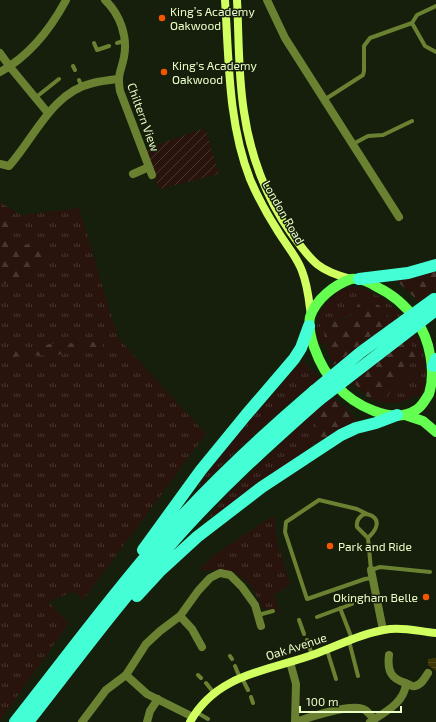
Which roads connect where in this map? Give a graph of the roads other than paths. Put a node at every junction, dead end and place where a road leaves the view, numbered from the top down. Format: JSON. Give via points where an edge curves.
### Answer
{"nodes":[{"id":1,"x":66,"y":0,"type":"edge"},
{"id":2,"x":105,"y":0,"type":"edge"},
{"id":3,"x":225,"y":0,"type":"edge"},
{"id":4,"x":237,"y":0,"type":"edge"},
{"id":5,"x":267,"y":0,"type":"edge"},
{"id":6,"x":436,"y":6,"type":"edge"},
{"id":7,"x":412,"y":23,"type":"junction"},
{"id":8,"x":94,"y":43,"type":"dead end"},
{"id":9,"x":109,"y":46,"type":"dead end"},
{"id":10,"x":436,"y":52,"type":"edge"},
{"id":11,"x":0,"y":53,"type":"edge"},
{"id":12,"x":10,"y":67,"type":"junction"},
{"id":13,"x":0,"y":72,"type":"edge"},
{"id":14,"x":58,"y":79,"type":"dead end"},
{"id":15,"x":118,"y":79,"type":"junction"},
{"id":16,"x":36,"y":98,"type":"junction"},
{"id":17,"x":324,"y":100,"type":"junction"},
{"id":18,"x":48,"y":113,"type":"junction"},
{"id":19,"x":412,"y":121,"type":"dead end"},
{"id":20,"x":353,"y":144,"type":"junction"},
{"id":21,"x":0,"y":164,"type":"edge"},
{"id":22,"x":133,"y":174,"type":"dead end"},
{"id":23,"x":399,"y":216,"type":"dead end"},
{"id":24,"x":436,"y":265,"type":"edge"},
{"id":25,"x":355,"y":279,"type":"junction"},
{"id":26,"x":435,"y":302,"type":"edge"},
{"id":27,"x":310,"y":321,"type":"junction"},
{"id":28,"x":435,"y":371,"type":"edge"},
{"id":29,"x":317,"y":395,"type":"junction"},
{"id":30,"x":401,"y":415,"type":"junction"},
{"id":31,"x":436,"y":432,"type":"edge"},
{"id":32,"x":366,"y":514,"type":"junction"},
{"id":33,"x":368,"y":538,"type":"junction"},
{"id":34,"x":430,"y":572,"type":"dead end"},
{"id":35,"x":372,"y":574,"type":"junction"},
{"id":36,"x":120,"y":587,"type":"junction"},
{"id":37,"x":352,"y":604,"type":"dead end"},
{"id":38,"x":340,"y":608,"type":"junction"},
{"id":39,"x":273,"y":611,"type":"dead end"},
{"id":40,"x":258,"y":615,"type":"junction"},
{"id":41,"x":180,"y":616,"type":"junction"},
{"id":42,"x":317,"y":617,"type":"dead end"},
{"id":43,"x":299,"y":620,"type":"dead end"},
{"id":44,"x":102,"y":626,"type":"junction"},
{"id":45,"x":261,"y":626,"type":"dead end"},
{"id":46,"x":383,"y":630,"type":"junction"},
{"id":47,"x":425,"y":632,"type":"junction"},
{"id":48,"x":436,"y":632,"type":"edge"},
{"id":49,"x":304,"y":634,"type":"dead end"},
{"id":50,"x":436,"y":638,"type":"edge"},
{"id":51,"x":307,"y":640,"type":"dead end"},
{"id":52,"x":351,"y":641,"type":"junction"},
{"id":53,"x":202,"y":647,"type":"dead end"},
{"id":54,"x":327,"y":650,"type":"junction"},
{"id":55,"x":312,"y":655,"type":"junction"},
{"id":56,"x":389,"y":655,"type":"dead end"},
{"id":57,"x":290,"y":662,"type":"junction"},
{"id":58,"x":235,"y":666,"type":"dead end"},
{"id":59,"x":428,"y":673,"type":"dead end"},
{"id":60,"x":126,"y":675,"type":"junction"},
{"id":61,"x":358,"y":676,"type":"dead end"},
{"id":62,"x":241,"y":678,"type":"junction"},
{"id":63,"x":336,"y":679,"type":"dead end"},
{"id":64,"x":206,"y":683,"type":"dead end"},
{"id":65,"x":406,"y":684,"type":"junction"},
{"id":66,"x":248,"y":690,"type":"dead end"},
{"id":67,"x":214,"y":694,"type":"junction"},
{"id":68,"x":250,"y":697,"type":"dead end"},
{"id":69,"x":158,"y":699,"type":"junction"},
{"id":70,"x":253,"y":703,"type":"dead end"},
{"id":71,"x":193,"y":717,"type":"edge"},
{"id":72,"x":208,"y":719,"type":"dead end"},
{"id":73,"x":372,"y":720,"type":"edge"},
{"id":74,"x":15,"y":722,"type":"edge"},
{"id":75,"x":28,"y":722,"type":"edge"},
{"id":76,"x":82,"y":722,"type":"edge"},
{"id":77,"x":147,"y":722,"type":"edge"},
{"id":78,"x":295,"y":722,"type":"edge"}],
"edges":[{"from":1,"to":12,"type":"street","via":[[47,31]]},
{"from":2,"to":15,"type":"street","name":"Chiltern View","via":[[121,25],[121,42],[125,56]]},
{"from":3,"to":27,"type":"main road","name":"London Road","via":[[237,138],[259,199],[302,271]]},
{"from":4,"to":25,"type":"main road","name":"London Road","via":[[244,112],[259,170],[282,218],[308,257],[326,271]]},
{"from":5,"to":17,"type":"street","via":[[284,38]]},
{"from":6,"to":7,"type":"lane","via":[[417,15]]},
{"from":7,"to":10,"type":"lane","via":[[425,46]]},
{"from":7,"to":17,"type":"lane","via":[[370,38],[364,46],[363,75]]},
{"from":8,"to":9,"type":"lane","via":[[96,50]]},
{"from":11,"to":12,"type":"street"},
{"from":12,"to":13,"type":"street"},
{"from":12,"to":16,"type":"street"},
{"from":14,"to":16,"type":"lane"},
{"from":15,"to":18,"type":"street","via":[[80,83]]},
{"from":15,"to":22,"type":"street","name":"Chiltern View","via":[[120,91],[151,171]]},
{"from":16,"to":18,"type":"street"},
{"from":17,"to":20,"type":"street"},
{"from":18,"to":21,"type":"street","via":[[9,166]]},
{"from":19,"to":20,"type":"lane","via":[[383,135],[368,136]]},
{"from":20,"to":23,"type":"street"},
{"from":24,"to":25,"type":"highway","via":[[408,273]]},
{"from":25,"to":27,"type":"main road","via":[[343,282],[326,294],[316,306]]},
{"from":25,"to":28,"type":"main road","via":[[387,293],[413,316],[428,342]]},
{"from":26,"to":29,"type":"highway","bridge":true},
{"from":27,"to":30,"type":"main road","via":[[312,340],[318,358],[336,386],[364,407],[380,413]]},
{"from":27,"to":36,"type":"highway","via":[[296,356],[201,470],[139,555]]},
{"from":28,"to":30,"type":"main road","via":[[430,392],[422,404],[417,410]]},
{"from":29,"to":36,"type":"highway","via":[[256,443],[155,546]]},
{"from":29,"to":44,"type":"highway","via":[[171,543]]},
{"from":30,"to":31,"type":"main road","via":[[426,423]]},
{"from":30,"to":44,"type":"highway","via":[[341,434],[262,487],[197,537],[133,600]]},
{"from":32,"to":33,"type":"lane","via":[[359,518],[357,524],[359,530]]},
{"from":32,"to":33,"type":"lane","via":[[374,516],[377,522],[376,529]]},
{"from":32,"to":35,"type":"lane","via":[[319,500],[286,522],[284,532],[307,599],[365,579]]},
{"from":33,"to":35,"type":"lane"},
{"from":34,"to":35,"type":"lane","via":[[380,567]]},
{"from":35,"to":46,"type":"street"},
{"from":36,"to":74,"type":"highway"},
{"from":37,"to":38,"type":"lane"},
{"from":38,"to":42,"type":"lane"},
{"from":38,"to":52,"type":"lane"},
{"from":39,"to":40,"type":"lane"},
{"from":40,"to":41,"type":"street","via":[[255,605],[242,587],[230,575],[220,573],[210,578]]},
{"from":40,"to":45,"type":"street"},
{"from":41,"to":53,"type":"street","via":[[192,629]]},
{"from":41,"to":60,"type":"street","via":[[146,644]]},
{"from":43,"to":49,"type":"lane"},
{"from":44,"to":75,"type":"highway"},
{"from":46,"to":47,"type":"main road","name":"Oak Avenue","via":[[405,629]]},
{"from":46,"to":52,"type":"main road","name":"Oak Avenue"},
{"from":47,"to":48,"type":"main road","name":"Oak Avenue"},
{"from":47,"to":50,"type":"main road","name":"Oak Avenue"},
{"from":51,"to":55,"type":"lane"},
{"from":52,"to":54,"type":"main road","name":"Oak Avenue"},
{"from":52,"to":61,"type":"lane"},
{"from":54,"to":55,"type":"main road","name":"Oak Avenue"},
{"from":54,"to":63,"type":"lane"},
{"from":55,"to":57,"type":"main road","name":"Oak Avenue"},
{"from":56,"to":65,"type":"street","via":[[388,664],[392,675]]},
{"from":57,"to":62,"type":"main road","name":"Oak Avenue"},
{"from":57,"to":78,"type":"street","via":[[296,684]]},
{"from":58,"to":62,"type":"lane"},
{"from":59,"to":65,"type":"street","via":[[417,686]]},
{"from":60,"to":69,"type":"street","via":[[147,694]]},
{"from":60,"to":76,"type":"street","via":[[106,690]]},
{"from":62,"to":66,"type":"lane"},
{"from":62,"to":67,"type":"main road","name":"Oak Avenue"},
{"from":64,"to":67,"type":"lane"},
{"from":65,"to":73,"type":"street","via":[[406,690],[401,698]]},
{"from":67,"to":71,"type":"main road","name":"Oak Avenue"},
{"from":68,"to":70,"type":"lane"},
{"from":69,"to":71,"type":"street"},
{"from":69,"to":77,"type":"street","via":[[150,711]]},
{"from":71,"to":72,"type":"lane"},
{"from":73,"to":78,"type":"street","via":[[363,709],[348,708]]}]}
